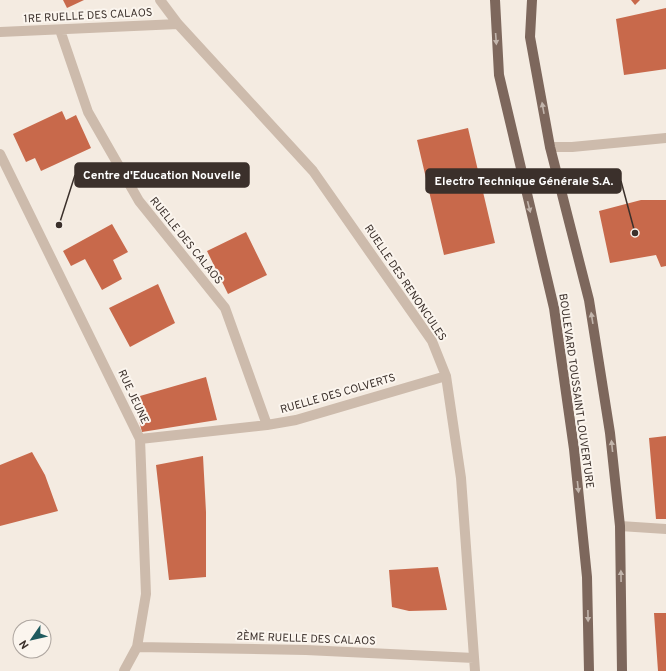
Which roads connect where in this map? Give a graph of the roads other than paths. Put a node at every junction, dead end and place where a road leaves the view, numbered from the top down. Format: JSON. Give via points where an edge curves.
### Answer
{"nodes":[{"id":1,"x":160,"y":0,"type":"edge"},
{"id":2,"x":494,"y":0,"type":"edge"},
{"id":3,"x":532,"y":0,"type":"edge"},
{"id":4,"x":178,"y":24,"type":"junction"},
{"id":5,"x":60,"y":30,"type":"junction"},
{"id":6,"x":0,"y":32,"type":"edge"},
{"id":7,"x":666,"y":138,"type":"edge"},
{"id":8,"x":550,"y":147,"type":"junction"},
{"id":9,"x":0,"y":154,"type":"edge"},
{"id":10,"x":446,"y":376,"type":"junction"},
{"id":11,"x":267,"y":426,"type":"junction"},
{"id":12,"x":140,"y":439,"type":"junction"},
{"id":13,"x":620,"y":526,"type":"junction"},
{"id":14,"x":666,"y":528,"type":"edge"},
{"id":15,"x":137,"y":647,"type":"junction"},
{"id":16,"x":474,"y":658,"type":"junction"},
{"id":17,"x":124,"y":671,"type":"edge"},
{"id":18,"x":475,"y":671,"type":"edge"},
{"id":19,"x":589,"y":671,"type":"edge"},
{"id":20,"x":622,"y":671,"type":"edge"}],
"edges":[{"from":1,"to":4,"type":"street","name":"RUELLE DES RENONCULES"},
{"from":2,"to":19,"type":"main road","name":"BOULEVARD TOUSSAINT LOUVERTURE","one_way":true,"via":[[499,75],[554,308],[574,449],[587,577]]},
{"from":8,"to":3,"type":"main road","one_way":true,"via":[[530,38]]},
{"from":4,"to":5,"type":"street","name":"1RE RUELLE DES CALAOS"},
{"from":4,"to":10,"type":"street","name":"RUELLE DES RENONCULES","via":[[313,171],[432,341]]},
{"from":5,"to":6,"type":"street","name":"1RE RUELLE DES CALAOS"},
{"from":5,"to":11,"type":"street","name":"RUELLE DES CALAOS","via":[[88,112],[139,201],[225,308]]},
{"from":7,"to":8,"type":"street"},
{"from":13,"to":8,"type":"main road","one_way":true,"via":[[610,433],[589,300]]},
{"from":9,"to":12,"type":"street","name":"RUE JEUNE"},
{"from":10,"to":11,"type":"street","name":"RUELLE DES COLVERTS","via":[[296,420]]},
{"from":10,"to":16,"type":"street","name":"RUELLE DES RENONCULES","via":[[461,478]]},
{"from":11,"to":12,"type":"street","name":"RUELLE DES COLVERTS"},
{"from":12,"to":15,"type":"street","name":"RUE JEUNE","via":[[146,594]]},
{"from":13,"to":14,"type":"street"},
{"from":20,"to":13,"type":"main road","one_way":true},
{"from":15,"to":16,"type":"street","name":"2ÈME RUELLE DES CALAOS","via":[[306,650]]},
{"from":15,"to":17,"type":"street","name":"RUE JEUNE"},
{"from":16,"to":18,"type":"street","name":"RUELLE DES RENONCULES"}]}
